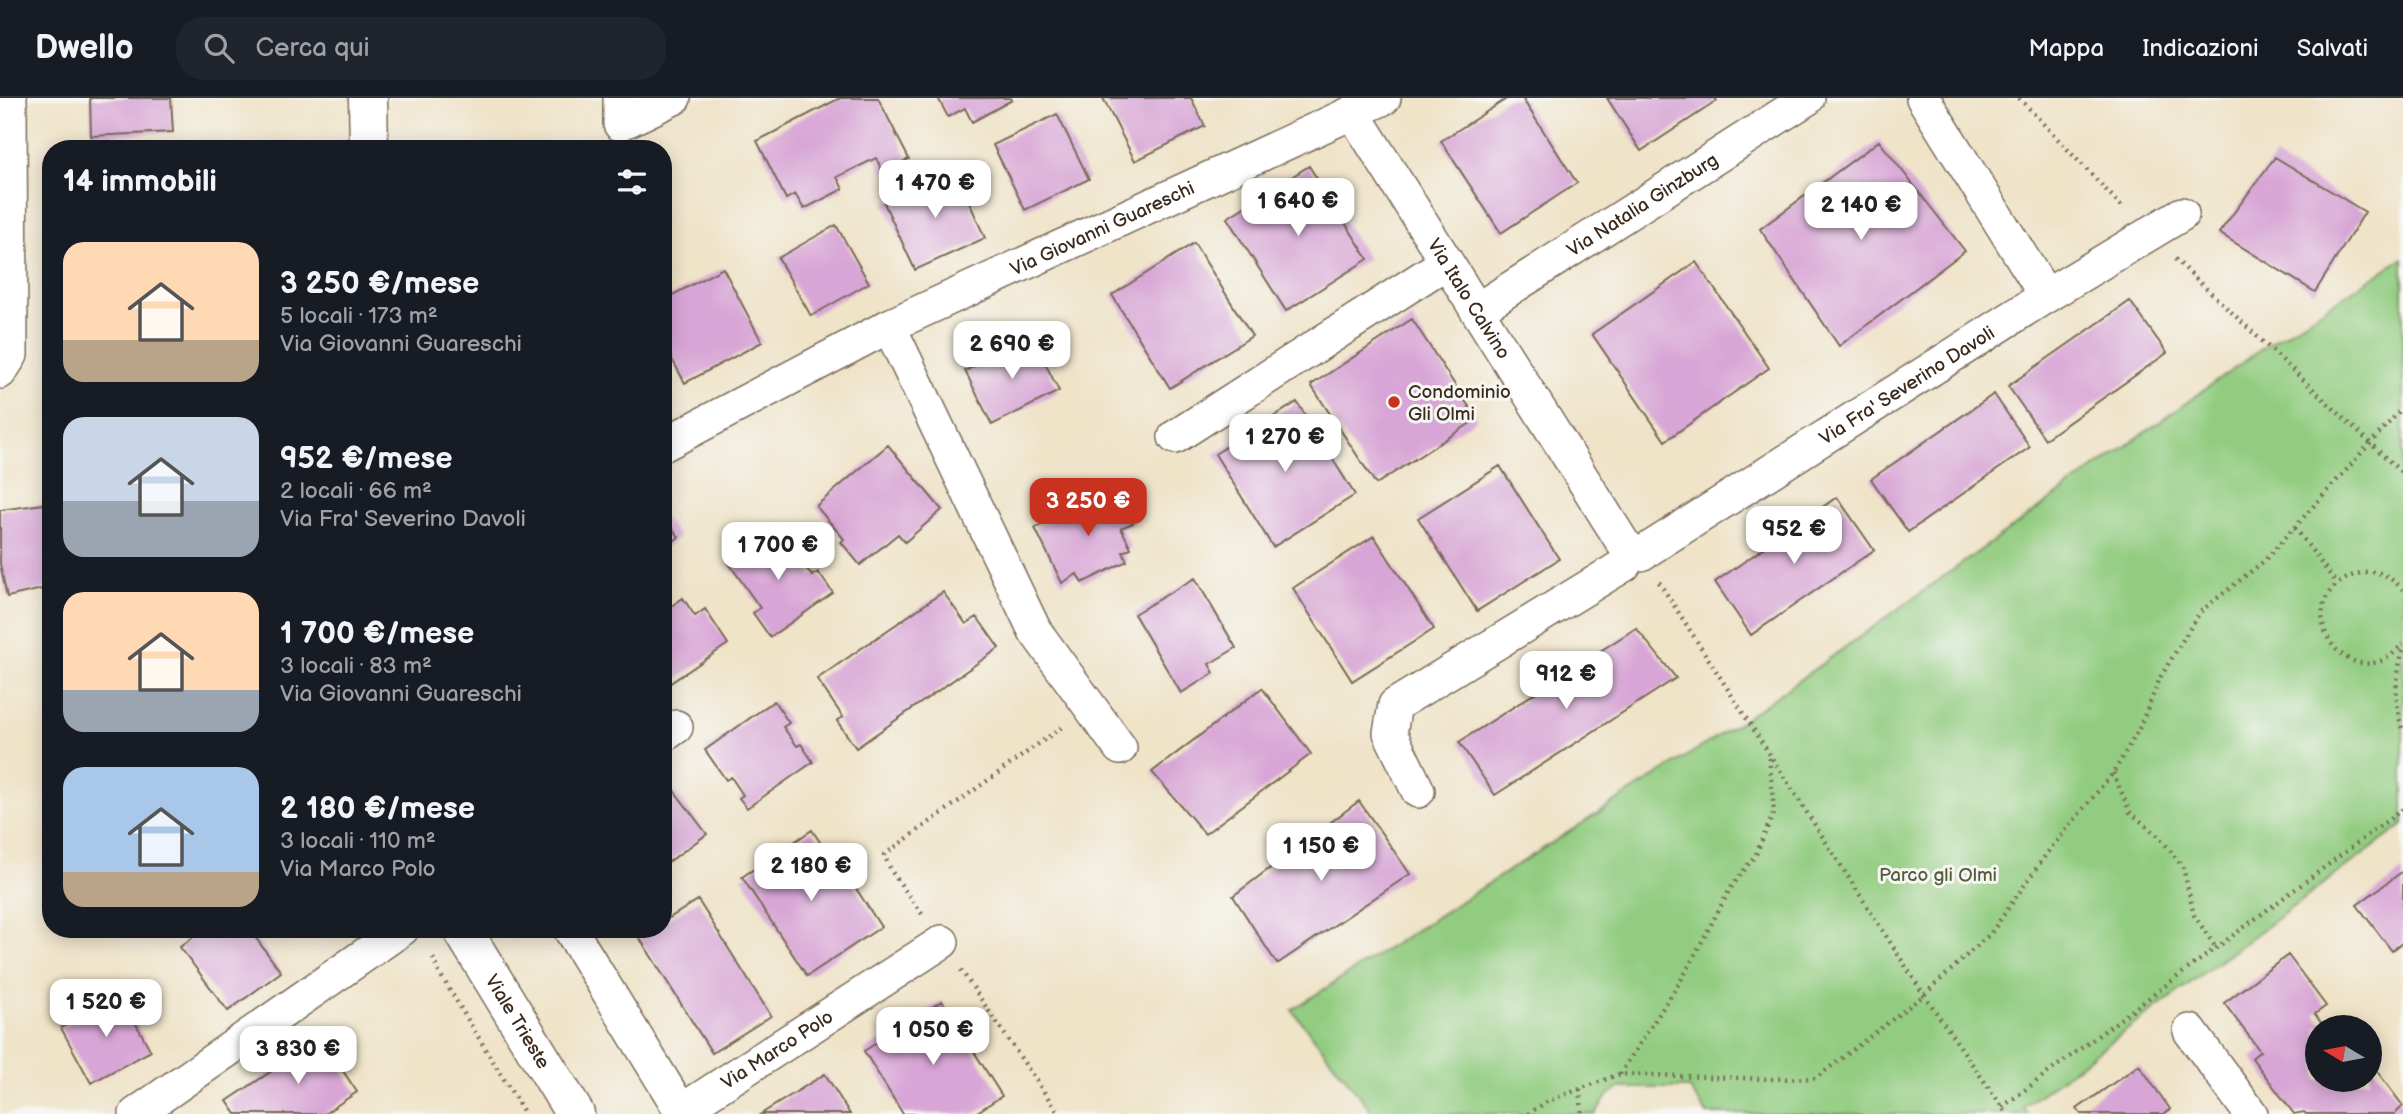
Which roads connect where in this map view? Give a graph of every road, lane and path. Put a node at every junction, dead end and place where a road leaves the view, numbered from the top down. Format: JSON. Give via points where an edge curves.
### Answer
{"nodes":[{"id":1,"x":10,"y":98,"type":"edge"},
{"id":2,"x":368,"y":98,"type":"edge"},
{"id":3,"x":674,"y":98,"type":"edge"},
{"id":4,"x":1384,"y":98,"type":"edge"},
{"id":5,"x":1808,"y":98,"type":"edge"},
{"id":6,"x":1923,"y":98,"type":"edge"},
{"id":7,"x":1357,"y":105,"type":"edge"},
{"id":8,"x":620,"y":124,"type":"edge"},
{"id":9,"x":369,"y":140,"type":"edge"},
{"id":10,"x":2182,"y":214,"type":"dead end"},
{"id":11,"x":1445,"y":263,"type":"junction"},
{"id":12,"x":2046,"y":296,"type":"junction"},
{"id":13,"x":1477,"y":310,"type":"junction"},
{"id":14,"x":889,"y":326,"type":"junction"},
{"id":15,"x":2267,"y":345,"type":"dead end"},
{"id":16,"x":0,"y":372,"type":"edge"},
{"id":17,"x":2403,"y":407,"type":"edge"},
{"id":18,"x":1175,"y":437,"type":"dead end"},
{"id":19,"x":672,"y":440,"type":"edge"},
{"id":20,"x":2373,"y":443,"type":"junction"},
{"id":21,"x":2403,"y":474,"type":"edge"},
{"id":22,"x":2295,"y":528,"type":"junction"},
{"id":23,"x":1636,"y":553,"type":"junction"},
{"id":24,"x":2337,"y":584,"type":"junction"},
{"id":25,"x":2403,"y":590,"type":"edge"},
{"id":26,"x":2403,"y":644,"type":"edge"},
{"id":27,"x":2403,"y":650,"type":"edge"},
{"id":28,"x":1090,"y":707,"type":"junction"},
{"id":29,"x":2403,"y":731,"type":"edge"},
{"id":30,"x":1120,"y":748,"type":"dead end"},
{"id":31,"x":1769,"y":755,"type":"junction"},
{"id":32,"x":2113,"y":773,"type":"junction"},
{"id":33,"x":1418,"y":791,"type":"dead end"},
{"id":34,"x":2403,"y":809,"type":"edge"},
{"id":35,"x":389,"y":938,"type":"edge"},
{"id":36,"x":467,"y":938,"type":"edge"},
{"id":37,"x":576,"y":938,"type":"edge"},
{"id":38,"x":942,"y":942,"type":"junction"},
{"id":39,"x":2216,"y":948,"type":"junction"},
{"id":40,"x":430,"y":949,"type":"dead end"},
{"id":41,"x":1924,"y":995,"type":"junction"},
{"id":42,"x":2190,"y":1031,"type":"dead end"},
{"id":43,"x":1620,"y":1074,"type":"junction"},
{"id":44,"x":1580,"y":1089,"type":"junction"},
{"id":45,"x":2002,"y":1107,"type":"junction"},
{"id":46,"x":682,"y":1112,"type":"edge"},
{"id":47,"x":136,"y":1114,"type":"edge"},
{"id":48,"x":525,"y":1114,"type":"edge"},
{"id":49,"x":575,"y":1114,"type":"edge"},
{"id":50,"x":1059,"y":1114,"type":"edge"},
{"id":51,"x":1528,"y":1114,"type":"edge"},
{"id":52,"x":1582,"y":1114,"type":"edge"},
{"id":53,"x":2007,"y":1114,"type":"edge"},
{"id":54,"x":2251,"y":1114,"type":"edge"}],
"edges":[{"from":1,"to":16,"type":"street","via":[[11,355]]},
{"from":2,"to":9,"type":"main road"},
{"from":3,"to":8,"type":"street"},
{"from":4,"to":7,"type":"street","name":"Via Giovanni Guareschi"},
{"from":5,"to":13,"type":"street","name":"Via Natalia Ginzburg"},
{"from":6,"to":12,"type":"street"},
{"from":7,"to":11,"type":"street","name":"Via Italo Calvino"},
{"from":7,"to":14,"type":"street","name":"Via Giovanni Guareschi"},
{"from":10,"to":12,"type":"street","name":"Via Fra' Severino Davoli"},
{"from":11,"to":13,"type":"street","name":"Via Italo Calvino"},
{"from":11,"to":18,"type":"street"},
{"from":12,"to":23,"type":"street","name":"Via Fra' Severino Davoli"},
{"from":13,"to":23,"type":"street","name":"Via Italo Calvino","via":[[1623,543]]},
{"from":14,"to":19,"type":"street","name":"Via Giovanni Guareschi"},
{"from":14,"to":28,"type":"street","via":[[1035,631]]},
{"from":15,"to":20,"type":"path"},
{"from":17,"to":20,"type":"path"},
{"from":20,"to":21,"type":"path"},
{"from":20,"to":22,"type":"path"},
{"from":22,"to":24,"type":"path"},
{"from":22,"to":32,"type":"path","via":[[2264,561],[2200,612],[2161,676],[2138,731]]},
{"from":23,"to":31,"type":"path"},
{"from":23,"to":33,"type":"street","name":"Via Fra' Severino Davoli","via":[[1624,565],[1395,705],[1390,733]]},
{"from":24,"to":25,"type":"path","via":[[2366,571],[2390,578]]},
{"from":24,"to":26,"type":"path","via":[[2327,594],[2321,618],[2327,640],[2336,651],[2356,662],[2373,662],[2387,658]]},
{"from":27,"to":29,"type":"path","via":[[2397,713]]},
{"from":28,"to":30,"type":"street"},
{"from":28,"to":38,"type":"path","via":[[884,855]]},
{"from":31,"to":41,"type":"path"},
{"from":31,"to":43,"type":"path","via":[[1774,812],[1756,854],[1730,889],[1683,976]]},
{"from":32,"to":39,"type":"path","via":[[2130,812],[2160,838],[2183,867],[2194,915]]},
{"from":32,"to":41,"type":"path","via":[[2047,853],[1991,933]]},
{"from":34,"to":39,"type":"path"},
{"from":35,"to":47,"type":"street"},
{"from":36,"to":49,"type":"main road","name":"Viale Trieste"},
{"from":37,"to":46,"type":"street","name":"Via Marco Polo"},
{"from":38,"to":46,"type":"street","name":"Via Marco Polo"},
{"from":38,"to":50,"type":"path"},
{"from":39,"to":45,"type":"path"},
{"from":40,"to":48,"type":"path","via":[[437,969]]},
{"from":41,"to":43,"type":"path","via":[[1816,1078]]},
{"from":41,"to":45,"type":"path"},
{"from":42,"to":54,"type":"street"},
{"from":43,"to":44,"type":"path"},
{"from":44,"to":51,"type":"path"},
{"from":44,"to":52,"type":"path"},
{"from":45,"to":53,"type":"path"}]}
